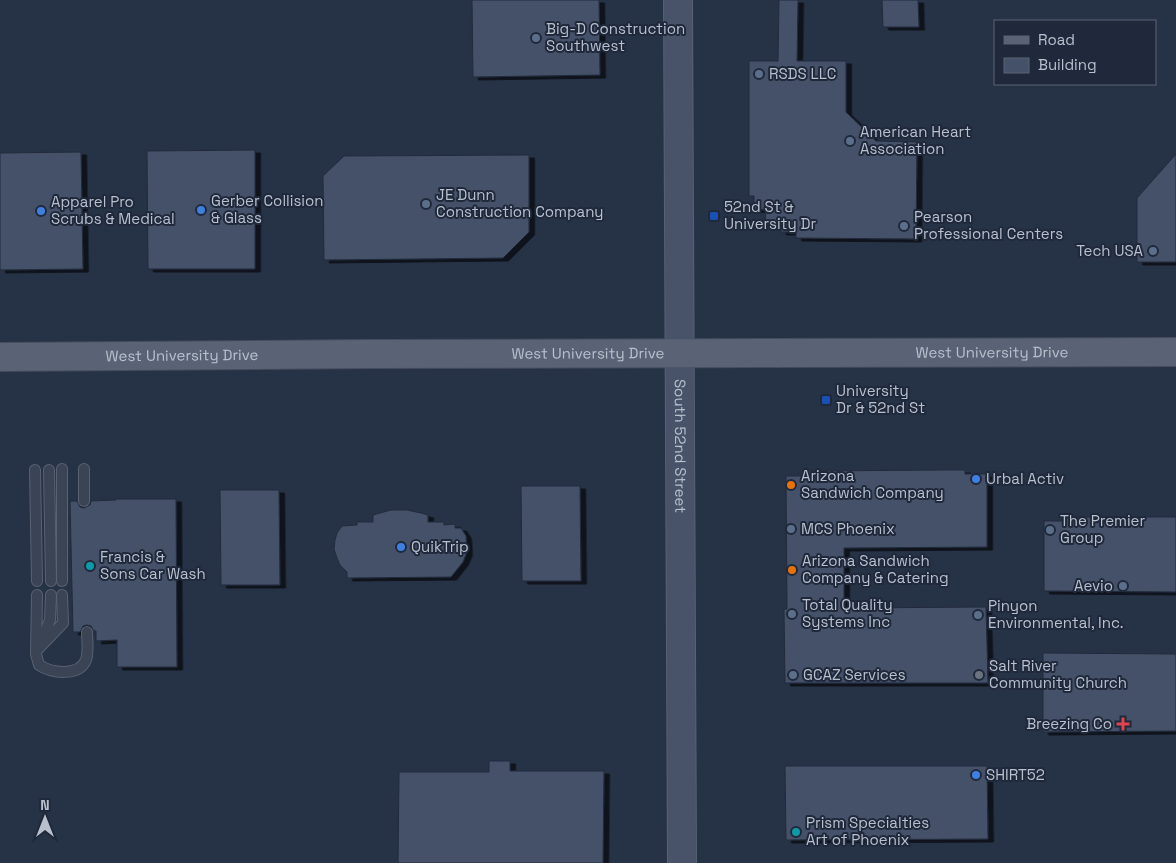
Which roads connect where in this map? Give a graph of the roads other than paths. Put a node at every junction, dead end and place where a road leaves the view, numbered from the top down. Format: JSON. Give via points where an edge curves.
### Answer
{"nodes":[{"id":1,"x":678,"y":0,"type":"edge"},
{"id":2,"x":1176,"y":352,"type":"edge"},
{"id":3,"x":679,"y":353,"type":"junction"},
{"id":4,"x":0,"y":357,"type":"edge"},
{"id":5,"x":62,"y":469,"type":"dead end"},
{"id":6,"x":84,"y":469,"type":"dead end"},
{"id":7,"x":35,"y":470,"type":"dead end"},
{"id":8,"x":49,"y":470,"type":"dead end"},
{"id":9,"x":84,"y":501,"type":"dead end"},
{"id":10,"x":50,"y":580,"type":"dead end"},
{"id":11,"x":62,"y":580,"type":"dead end"},
{"id":12,"x":37,"y":581,"type":"dead end"},
{"id":13,"x":37,"y":595,"type":"dead end"},
{"id":14,"x":51,"y":595,"type":"dead end"},
{"id":15,"x":62,"y":595,"type":"dead end"},
{"id":16,"x":87,"y":632,"type":"dead end"},
{"id":17,"x":36,"y":651,"type":"junction"},
{"id":18,"x":682,"y":863,"type":"edge"}],
"edges":[{"from":1,"to":3,"type":"main road","name":"South 52nd Street"},
{"from":2,"to":3,"type":"main road","name":"West University Drive"},
{"from":3,"to":4,"type":"main road","name":"West University Drive"},
{"from":3,"to":18,"type":"main road","name":"South 52nd Street"},
{"from":5,"to":11,"type":"lane"},
{"from":6,"to":9,"type":"lane"},
{"from":7,"to":12,"type":"lane"},
{"from":8,"to":10,"type":"lane"},
{"from":13,"to":17,"type":"lane"},
{"from":14,"to":17,"type":"lane","via":[[50,620]]},
{"from":15,"to":17,"type":"lane","via":[[63,622]]},
{"from":16,"to":17,"type":"lane","via":[[86,660],[77,669],[60,672],[43,668],[37,661]]}]}
